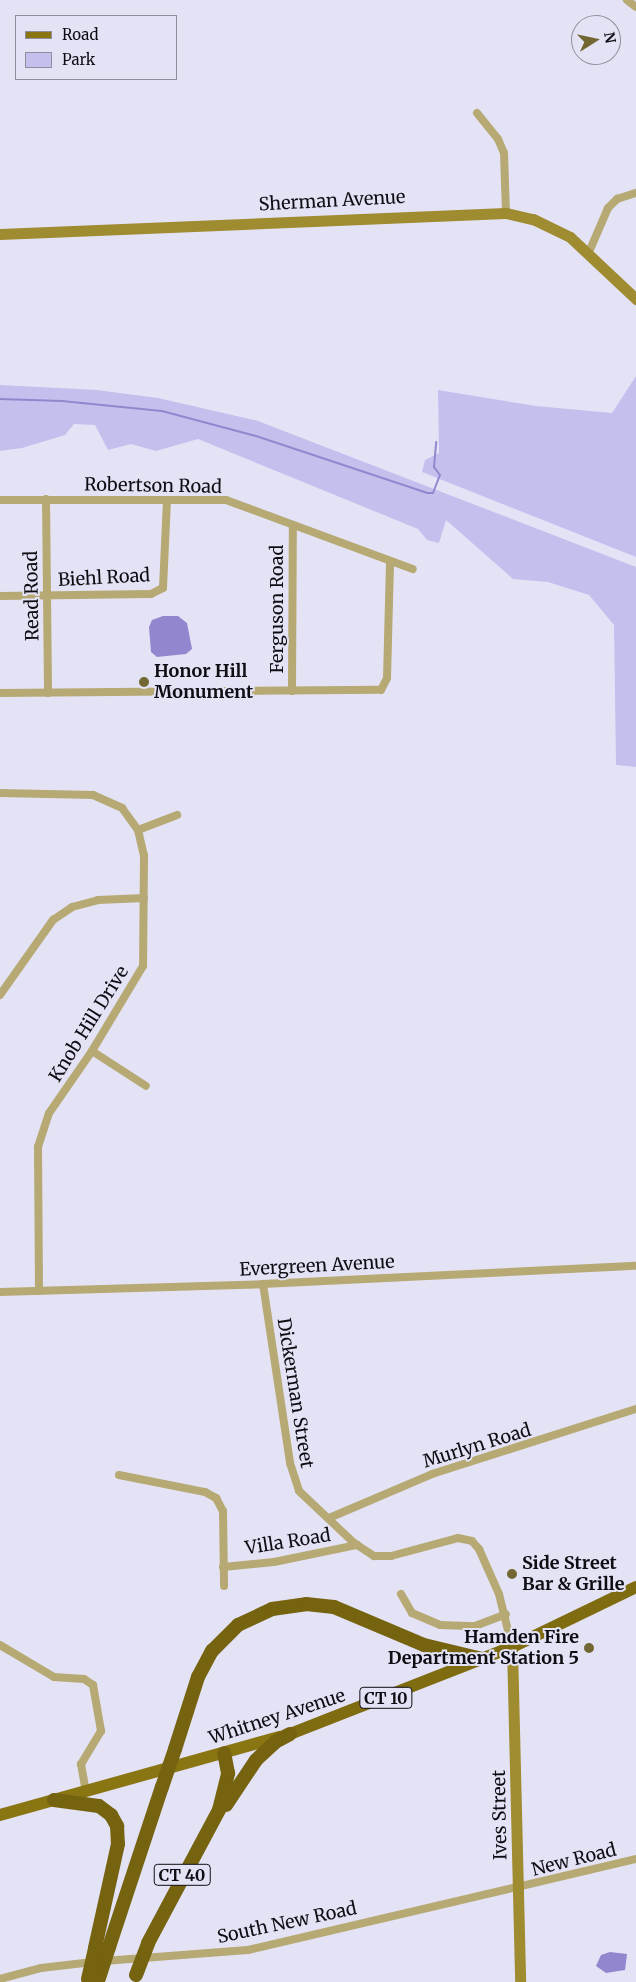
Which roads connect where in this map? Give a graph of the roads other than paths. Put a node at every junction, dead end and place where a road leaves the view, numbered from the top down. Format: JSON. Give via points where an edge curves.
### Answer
{"nodes":[{"id":1,"x":627,"y":0,"type":"edge"},
{"id":2,"x":636,"y":7,"type":"edge"},
{"id":3,"x":478,"y":113,"type":"dead end"},
{"id":4,"x":636,"y":193,"type":"edge"},
{"id":5,"x":506,"y":213,"type":"junction"},
{"id":6,"x":0,"y":234,"type":"edge"},
{"id":7,"x":589,"y":252,"type":"junction"},
{"id":8,"x":636,"y":299,"type":"edge"},
{"id":9,"x":46,"y":499,"type":"junction"},
{"id":10,"x":0,"y":500,"type":"edge"},
{"id":11,"x":168,"y":500,"type":"junction"},
{"id":12,"x":293,"y":526,"type":"junction"},
{"id":13,"x":390,"y":563,"type":"junction"},
{"id":14,"x":413,"y":569,"type":"dead end"},
{"id":15,"x":0,"y":596,"type":"edge"},
{"id":16,"x":47,"y":596,"type":"junction"},
{"id":17,"x":292,"y":691,"type":"junction"},
{"id":18,"x":0,"y":693,"type":"edge"},
{"id":19,"x":48,"y":693,"type":"junction"},
{"id":20,"x":0,"y":793,"type":"edge"},
{"id":21,"x":177,"y":815,"type":"dead end"},
{"id":22,"x":138,"y":830,"type":"junction"},
{"id":23,"x":144,"y":898,"type":"junction"},
{"id":24,"x":0,"y":995,"type":"edge"},
{"id":25,"x":92,"y":1052,"type":"junction"},
{"id":26,"x":146,"y":1086,"type":"dead end"},
{"id":27,"x":636,"y":1266,"type":"edge"},
{"id":28,"x":263,"y":1284,"type":"junction"},
{"id":29,"x":39,"y":1291,"type":"junction"},
{"id":30,"x":0,"y":1292,"type":"edge"},
{"id":31,"x":636,"y":1409,"type":"edge"},
{"id":32,"x":119,"y":1475,"type":"dead end"},
{"id":33,"x":329,"y":1518,"type":"junction"},
{"id":34,"x":357,"y":1545,"type":"junction"},
{"id":35,"x":223,"y":1567,"type":"junction"},
{"id":36,"x":224,"y":1586,"type":"dead end"},
{"id":37,"x":636,"y":1587,"type":"edge"},
{"id":38,"x":400,"y":1594,"type":"dead end"},
{"id":39,"x":506,"y":1614,"type":"junction"},
{"id":40,"x":0,"y":1645,"type":"edge"},
{"id":41,"x":512,"y":1647,"type":"junction"},
{"id":42,"x":482,"y":1659,"type":"junction"},
{"id":43,"x":290,"y":1734,"type":"junction"},
{"id":44,"x":224,"y":1753,"type":"junction"},
{"id":45,"x":86,"y":1791,"type":"junction"},
{"id":46,"x":54,"y":1800,"type":"junction"},
{"id":47,"x":219,"y":1810,"type":"junction"},
{"id":48,"x":0,"y":1815,"type":"edge"},
{"id":49,"x":636,"y":1859,"type":"edge"},
{"id":50,"x":519,"y":1888,"type":"junction"},
{"id":51,"x":0,"y":1979,"type":"edge"},
{"id":52,"x":135,"y":1979,"type":"edge"},
{"id":53,"x":93,"y":1980,"type":"edge"},
{"id":54,"x":520,"y":1981,"type":"edge"}],
"edges":[{"from":1,"to":2,"type":"street"},
{"from":3,"to":5,"type":"street","via":[[498,139],[504,153]]},
{"from":4,"to":7,"type":"street","via":[[617,199],[608,208]]},
{"from":5,"to":6,"type":"main road","name":"Sherman Avenue"},
{"from":5,"to":7,"type":"main road","name":"Sherman Avenue","via":[[545,224]]},
{"from":7,"to":8,"type":"main road","name":"Sherman Avenue"},
{"from":9,"to":10,"type":"street","name":"Robertson Road"},
{"from":9,"to":11,"type":"street","name":"Robertson Road"},
{"from":9,"to":16,"type":"street","name":"Read Road"},
{"from":11,"to":12,"type":"street","name":"Robertson Road","via":[[226,500]]},
{"from":11,"to":16,"type":"street","name":"Biehl Road","via":[[163,588],[151,594]]},
{"from":12,"to":13,"type":"street","name":"Robertson Road"},
{"from":12,"to":17,"type":"street","name":"Ferguson Road"},
{"from":13,"to":14,"type":"street","name":"Robertson Road"},
{"from":13,"to":17,"type":"street","via":[[386,678],[381,690]]},
{"from":15,"to":16,"type":"street"},
{"from":16,"to":19,"type":"street","name":"Read Road"},
{"from":17,"to":19,"type":"street"},
{"from":18,"to":19,"type":"street"},
{"from":20,"to":22,"type":"street","name":"Knob Hill Drive","via":[[93,794],[122,808]]},
{"from":21,"to":22,"type":"street"},
{"from":22,"to":23,"type":"street","name":"Knob Hill Drive","via":[[144,855]]},
{"from":23,"to":24,"type":"street","via":[[98,900],[72,907],[53,920]]},
{"from":23,"to":25,"type":"street","name":"Knob Hill Drive","via":[[142,966]]},
{"from":25,"to":26,"type":"street"},
{"from":25,"to":29,"type":"street","name":"Knob Hill Drive","via":[[49,1113],[38,1147]]},
{"from":27,"to":28,"type":"street","name":"Evergreen Avenue"},
{"from":28,"to":29,"type":"street","name":"Evergreen Avenue"},
{"from":28,"to":33,"type":"street","name":"Dickerman Street","via":[[293,1477],[302,1494]]},
{"from":29,"to":30,"type":"street","name":"Evergreen Avenue"},
{"from":31,"to":33,"type":"street","name":"Murlyn Road","via":[[432,1474]]},
{"from":32,"to":35,"type":"street","via":[[205,1492],[216,1498],[222,1507]]},
{"from":33,"to":34,"type":"street","name":"Dickerman Street"},
{"from":34,"to":35,"type":"street","name":"Villa Road","via":[[274,1562]]},
{"from":34,"to":39,"type":"street","name":"Dickerman Street","via":[[371,1555],[384,1557],[454,1538],[468,1539],[479,1549]]},
{"from":35,"to":36,"type":"street"},
{"from":37,"to":41,"type":"highway","name":"Whitney Avenue","number":"CT 10"},
{"from":38,"to":39,"type":"street","via":[[412,1613],[440,1625],[475,1626]]},
{"from":39,"to":41,"type":"street","name":"Dickerman Street"},
{"from":40,"to":45,"type":"street","via":[[54,1676],[84,1678],[93,1685],[101,1731],[81,1764]]},
{"from":41,"to":42,"type":"highway","name":"Whitney Avenue","number":"CT 10"},
{"from":41,"to":50,"type":"main road","name":"Ives Street"},
{"from":42,"to":43,"type":"highway","name":"Whitney Avenue","number":"CT 10"},
{"from":42,"to":53,"type":"highway","bridge":true,"via":[[424,1645],[328,1606],[297,1604],[272,1609],[238,1625],[209,1656],[198,1677],[109,1946]]},
{"from":43,"to":44,"type":"main road","name":"Whitney Avenue","number":"CT 10"},
{"from":43,"to":47,"type":"highway","via":[[275,1742],[256,1760]]},
{"from":44,"to":45,"type":"main road","name":"Whitney Avenue","number":"CT 10"},
{"from":44,"to":47,"type":"highway","via":[[228,1773]]},
{"from":45,"to":46,"type":"main road","name":"Whitney Avenue","number":"CT 10"},
{"from":46,"to":48,"type":"main road","name":"Whitney Avenue","number":"CT 10"},
{"from":46,"to":53,"type":"highway","bridge":true,"via":[[99,1806],[111,1814],[117,1826],[118,1844],[95,1948]]},
{"from":47,"to":52,"type":"highway","number":"CT 40","bridge":true,"via":[[148,1943]]},
{"from":49,"to":50,"type":"street","name":"New Road"},
{"from":50,"to":51,"type":"street","name":"South New Road","via":[[248,1950],[88,1962],[41,1968]]},
{"from":50,"to":54,"type":"main road","name":"Ives Street"}]}
